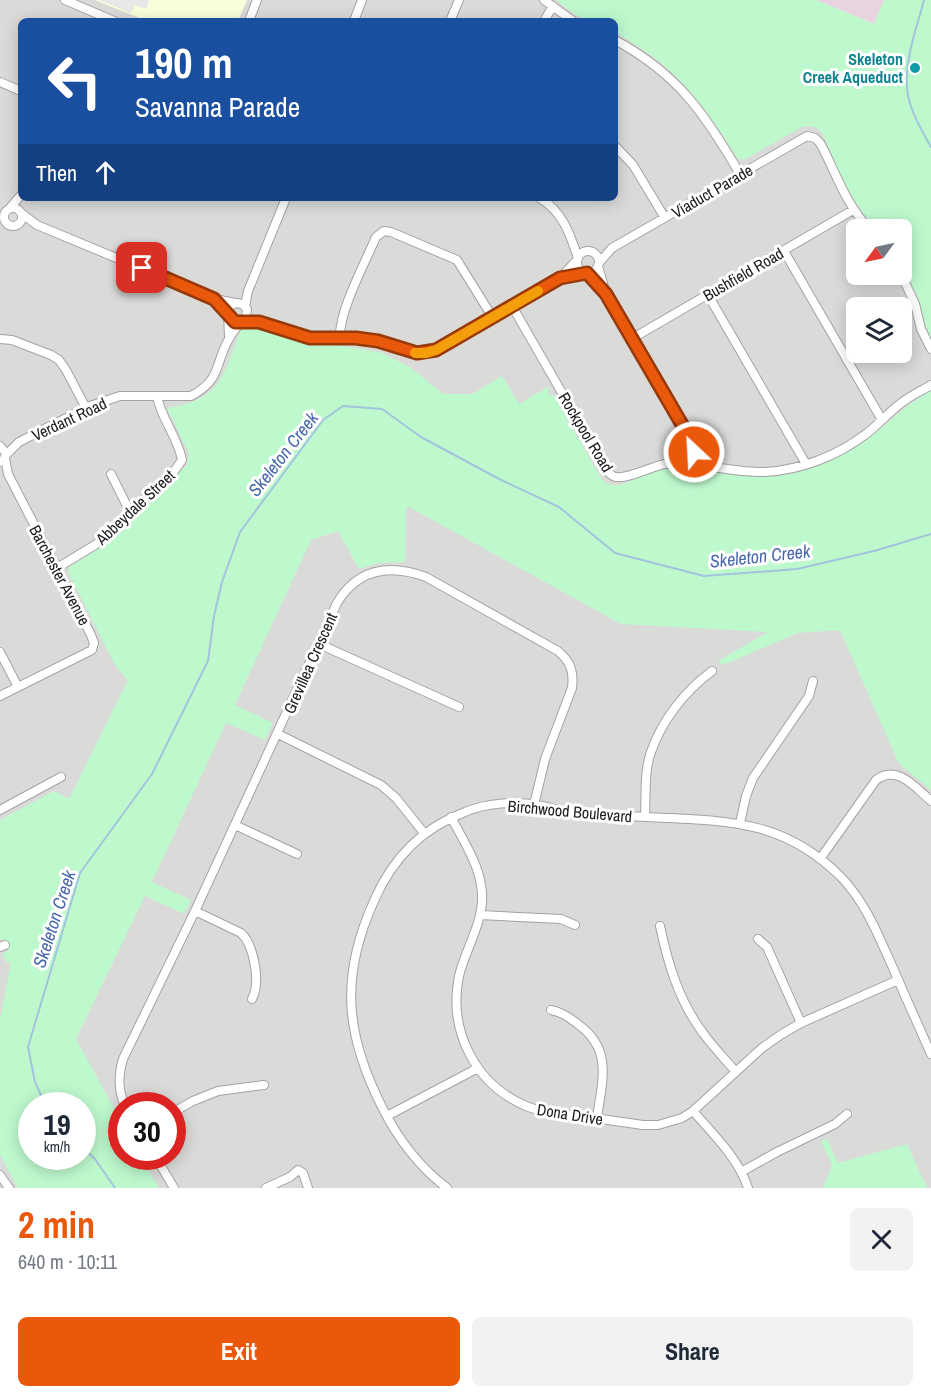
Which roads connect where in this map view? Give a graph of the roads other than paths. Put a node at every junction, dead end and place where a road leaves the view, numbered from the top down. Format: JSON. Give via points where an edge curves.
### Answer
{"nodes":[{"id":1,"x":65,"y":0,"type":"edge"},
{"id":2,"x":257,"y":0,"type":"edge"},
{"id":3,"x":362,"y":0,"type":"edge"},
{"id":4,"x":459,"y":0,"type":"edge"},
{"id":5,"x":544,"y":0,"type":"edge"},
{"id":6,"x":553,"y":6,"type":"junction"},
{"id":7,"x":97,"y":18,"type":"edge"},
{"id":8,"x":250,"y":18,"type":"edge"},
{"id":9,"x":355,"y":18,"type":"edge"},
{"id":10,"x":451,"y":18,"type":"edge"},
{"id":11,"x":546,"y":18,"type":"edge"},
{"id":12,"x":569,"y":18,"type":"edge"},
{"id":13,"x":618,"y":42,"type":"edge"},
{"id":14,"x":0,"y":82,"type":"edge"},
{"id":15,"x":18,"y":90,"type":"edge"},
{"id":16,"x":618,"y":149,"type":"edge"},
{"id":17,"x":740,"y":174,"type":"junction"},
{"id":18,"x":18,"y":199,"type":"edge"},
{"id":19,"x":21,"y":201,"type":"edge"},
{"id":20,"x":285,"y":201,"type":"edge"},
{"id":21,"x":544,"y":201,"type":"edge"},
{"id":22,"x":6,"y":209,"type":"edge"},
{"id":23,"x":853,"y":210,"type":"junction"},
{"id":24,"x":21,"y":213,"type":"junction"},
{"id":25,"x":665,"y":218,"type":"junction"},
{"id":26,"x":3,"y":219,"type":"edge"},
{"id":27,"x":861,"y":219,"type":"edge"},
{"id":28,"x":16,"y":225,"type":"junction"},
{"id":29,"x":37,"y":225,"type":"junction"},
{"id":30,"x":570,"y":233,"type":"junction"},
{"id":31,"x":612,"y":248,"type":"junction"},
{"id":32,"x":589,"y":251,"type":"junction"},
{"id":33,"x":784,"y":251,"type":"junction"},
{"id":34,"x":577,"y":259,"type":"junction"},
{"id":35,"x":598,"y":265,"type":"junction"},
{"id":36,"x":585,"y":273,"type":"junction"},
{"id":37,"x":560,"y":278,"type":"junction"},
{"id":38,"x":907,"y":285,"type":"edge"},
{"id":39,"x":248,"y":291,"type":"junction"},
{"id":40,"x":606,"y":294,"type":"junction"},
{"id":41,"x":708,"y":295,"type":"junction"},
{"id":42,"x":214,"y":299,"type":"junction"},
{"id":43,"x":236,"y":303,"type":"junction"},
{"id":44,"x":512,"y":306,"type":"junction"},
{"id":45,"x":246,"y":309,"type":"junction"},
{"id":46,"x":228,"y":316,"type":"junction"},
{"id":47,"x":492,"y":318,"type":"junction"},
{"id":48,"x":242,"y":321,"type":"junction"},
{"id":49,"x":259,"y":322,"type":"junction"},
{"id":50,"x":229,"y":337,"type":"junction"},
{"id":51,"x":340,"y":338,"type":"junction"},
{"id":52,"x":633,"y":338,"type":"junction"},
{"id":53,"x":0,"y":339,"type":"edge"},
{"id":54,"x":931,"y":349,"type":"edge"},
{"id":55,"x":931,"y":385,"type":"edge"},
{"id":56,"x":157,"y":396,"type":"junction"},
{"id":57,"x":86,"y":408,"type":"junction"},
{"id":58,"x":882,"y":420,"type":"junction"},
{"id":59,"x":19,"y":442,"type":"junction"},
{"id":60,"x":0,"y":446,"type":"edge"},
{"id":61,"x":3,"y":459,"type":"edge"},
{"id":62,"x":806,"y":464,"type":"junction"},
{"id":63,"x":693,"y":465,"type":"junction"},
{"id":64,"x":0,"y":467,"type":"edge"},
{"id":65,"x":8,"y":474,"type":"junction"},
{"id":66,"x":111,"y":474,"type":"dead end"},
{"id":67,"x":130,"y":512,"type":"junction"},
{"id":68,"x":57,"y":568,"type":"junction"},
{"id":69,"x":319,"y":644,"type":"junction"},
{"id":70,"x":0,"y":652,"type":"edge"},
{"id":71,"x":712,"y":671,"type":"dead end"},
{"id":72,"x":813,"y":681,"type":"dead end"},
{"id":73,"x":18,"y":687,"type":"junction"},
{"id":74,"x":0,"y":696,"type":"edge"},
{"id":75,"x":459,"y":707,"type":"dead end"},
{"id":76,"x":278,"y":734,"type":"junction"},
{"id":77,"x":61,"y":777,"type":"dead end"},
{"id":78,"x":931,"y":801,"type":"edge"},
{"id":79,"x":534,"y":805,"type":"junction"},
{"id":80,"x":0,"y":810,"type":"edge"},
{"id":81,"x":451,"y":817,"type":"junction"},
{"id":82,"x":645,"y":817,"type":"junction"},
{"id":83,"x":740,"y":823,"type":"junction"},
{"id":84,"x":235,"y":825,"type":"junction"},
{"id":85,"x":424,"y":833,"type":"junction"},
{"id":86,"x":297,"y":854,"type":"dead end"},
{"id":87,"x":820,"y":859,"type":"junction"},
{"id":88,"x":195,"y":911,"type":"junction"},
{"id":89,"x":480,"y":915,"type":"junction"},
{"id":90,"x":575,"y":926,"type":"dead end"},
{"id":91,"x":660,"y":926,"type":"dead end"},
{"id":92,"x":758,"y":939,"type":"dead end"},
{"id":93,"x":898,"y":980,"type":"junction"},
{"id":94,"x":252,"y":999,"type":"dead end"},
{"id":95,"x":551,"y":1010,"type":"dead end"},
{"id":96,"x":801,"y":1023,"type":"junction"},
{"id":97,"x":931,"y":1054,"type":"edge"},
{"id":98,"x":478,"y":1068,"type":"junction"},
{"id":99,"x":736,"y":1072,"type":"junction"},
{"id":100,"x":264,"y":1085,"type":"dead end"},
{"id":101,"x":121,"y":1092,"type":"edge"},
{"id":102,"x":186,"y":1105,"type":"edge"},
{"id":103,"x":693,"y":1111,"type":"junction"},
{"id":104,"x":847,"y":1114,"type":"dead end"},
{"id":105,"x":387,"y":1116,"type":"junction"},
{"id":106,"x":597,"y":1118,"type":"junction"},
{"id":107,"x":163,"y":1170,"type":"edge"},
{"id":108,"x":741,"y":1172,"type":"junction"},
{"id":109,"x":0,"y":1174,"type":"edge"},
{"id":110,"x":9,"y":1188,"type":"edge"},
{"id":111,"x":174,"y":1188,"type":"edge"},
{"id":112,"x":267,"y":1188,"type":"edge"},
{"id":113,"x":308,"y":1188,"type":"edge"},
{"id":114,"x":446,"y":1188,"type":"edge"},
{"id":115,"x":748,"y":1188,"type":"edge"}],
"edges":[{"from":1,"to":7,"type":"street"},
{"from":2,"to":8,"type":"street"},
{"from":3,"to":9,"type":"street"},
{"from":4,"to":10,"type":"street"},
{"from":5,"to":6,"type":"street"},
{"from":6,"to":11,"type":"street"},
{"from":6,"to":12,"type":"street"},
{"from":13,"to":17,"type":"street","via":[[645,57],[688,95],[714,129]]},
{"from":14,"to":15,"type":"street"},
{"from":16,"to":25,"type":"street","via":[[633,165]]},
{"from":17,"to":23,"type":"street","name":"Viaduct Parade","via":[[803,138],[812,137],[820,143]]},
{"from":17,"to":25,"type":"street","name":"Viaduct Parade"},
{"from":18,"to":22,"type":"street"},
{"from":19,"to":24,"type":"street"},
{"from":20,"to":39,"type":"street"},
{"from":21,"to":30,"type":"street"},
{"from":22,"to":24,"type":"street","via":[[15,208]]},
{"from":22,"to":26,"type":"street"},
{"from":23,"to":27,"type":"street"},
{"from":23,"to":33,"type":"street","name":"Bushfield Road"},
{"from":24,"to":28,"type":"street","via":[[21,221]]},
{"from":24,"to":29,"type":"street"},
{"from":25,"to":31,"type":"street","name":"Viaduct Parade"},
{"from":26,"to":28,"type":"street","via":[[10,226]]},
{"from":28,"to":29,"type":"street"},
{"from":29,"to":42,"type":"street"},
{"from":30,"to":32,"type":"street"},
{"from":30,"to":34,"type":"street"},
{"from":31,"to":32,"type":"street","name":"Viaduct Parade"},
{"from":31,"to":35,"type":"street","name":"Viaduct Parade"},
{"from":32,"to":34,"type":"street"},
{"from":32,"to":35,"type":"street","via":[[596,256]]},
{"from":33,"to":41,"type":"street","name":"Bushfield Road"},
{"from":33,"to":58,"type":"street"},
{"from":34,"to":36,"type":"street","via":[[578,267]]},
{"from":34,"to":37,"type":"street"},
{"from":35,"to":36,"type":"street","via":[[594,272]]},
{"from":35,"to":40,"type":"street"},
{"from":36,"to":37,"type":"street"},
{"from":36,"to":40,"type":"street"},
{"from":37,"to":44,"type":"street"},
{"from":38,"to":54,"type":"street"},
{"from":39,"to":43,"type":"street"},
{"from":39,"to":45,"type":"street"},
{"from":40,"to":52,"type":"street"},
{"from":41,"to":52,"type":"street","name":"Bushfield Road"},
{"from":41,"to":62,"type":"street"},
{"from":42,"to":43,"type":"street"},
{"from":42,"to":46,"type":"street"},
{"from":43,"to":45,"type":"street"},
{"from":43,"to":46,"type":"street","via":[[229,308]]},
{"from":44,"to":47,"type":"street"},
{"from":44,"to":63,"type":"street","name":"Rockpool Road","via":[[611,475],[624,477],[664,464]]},
{"from":45,"to":48,"type":"street"},
{"from":45,"to":49,"type":"street"},
{"from":46,"to":48,"type":"street","via":[[235,322]]},
{"from":46,"to":50,"type":"street","name":"Verdant Road"},
{"from":47,"to":51,"type":"street","via":[[426,353],[412,353],[378,341]]},
{"from":47,"to":51,"type":"street","via":[[457,260],[384,231],[377,236],[347,306]]},
{"from":48,"to":49,"type":"street"},
{"from":48,"to":50,"type":"street","name":"Verdant Road"},
{"from":49,"to":51,"type":"street","via":[[310,338]]},
{"from":50,"to":56,"type":"street","name":"Verdant Road","via":[[215,376],[206,387],[191,396]]},
{"from":52,"to":63,"type":"street","via":[[693,445]]},
{"from":53,"to":57,"type":"street","via":[[12,340],[59,360]]},
{"from":55,"to":58,"type":"street","name":"Rockpool Road"},
{"from":56,"to":57,"type":"street","name":"Verdant Road","via":[[120,396]]},
{"from":56,"to":67,"type":"street","name":"Abbeydale Street","via":[[159,410],[182,460]]},
{"from":57,"to":59,"type":"street","name":"Verdant Road"},
{"from":58,"to":62,"type":"street","name":"Rockpool Road","via":[[843,450]]},
{"from":59,"to":60,"type":"street","name":"Verdant Road"},
{"from":59,"to":61,"type":"street","name":"Verdant Road"},
{"from":60,"to":61,"type":"street","name":"Barchester Avenue"},
{"from":61,"to":65,"type":"street","name":"Barchester Avenue"},
{"from":62,"to":63,"type":"street","name":"Rockpool Road","via":[[751,472]]},
{"from":64,"to":65,"type":"street","name":"Barchester Avenue"},
{"from":65,"to":68,"type":"street","name":"Barchester Avenue"},
{"from":66,"to":67,"type":"street"},
{"from":67,"to":68,"type":"street","name":"Abbeydale Street","via":[[95,545]]},
{"from":68,"to":73,"type":"street","name":"Barchester Avenue","via":[[91,635],[92,650]]},
{"from":69,"to":75,"type":"street"},
{"from":69,"to":76,"type":"street","name":"Grevillea Crescent"},
{"from":69,"to":79,"type":"street","name":"Grevillea Crescent","via":[[342,594],[371,574],[392,569],[426,577],[558,651],[571,666],[572,688],[544,759]]},
{"from":70,"to":73,"type":"street"},
{"from":71,"to":82,"type":"street","via":[[688,691],[662,727],[650,753]]},
{"from":72,"to":83,"type":"street","via":[[809,696],[753,778]]},
{"from":73,"to":74,"type":"street","name":"Barchester Avenue"},
{"from":76,"to":84,"type":"street","name":"Grevillea Crescent"},
{"from":76,"to":85,"type":"street","via":[[381,785]]},
{"from":77,"to":80,"type":"street"},
{"from":78,"to":87,"type":"street","via":[[900,775],[885,774],[876,780]]},
{"from":79,"to":81,"type":"street","name":"Birchwood Boulevard","via":[[481,807]]},
{"from":79,"to":82,"type":"street","name":"Birchwood Boulevard"},
{"from":81,"to":85,"type":"street","name":"Birchwood Boulevard"},
{"from":81,"to":89,"type":"street","name":"Dona Drive","via":[[477,869]]},
{"from":82,"to":83,"type":"street","name":"Birchwood Boulevard"},
{"from":83,"to":87,"type":"street","name":"Birchwood Boulevard","via":[[780,834]]},
{"from":84,"to":86,"type":"street"},
{"from":84,"to":88,"type":"street","name":"Grevillea Crescent"},
{"from":85,"to":105,"type":"street","name":"Birchwood Boulevard","via":[[381,884],[352,970],[352,1019],[357,1047]]},
{"from":87,"to":93,"type":"street","name":"Birchwood Boulevard","via":[[848,885],[869,915]]},
{"from":88,"to":94,"type":"street","via":[[247,938],[253,952],[256,988]]},
{"from":88,"to":101,"type":"street","name":"Grevillea Crescent","via":[[123,1059],[119,1072]]},
{"from":89,"to":90,"type":"street","via":[[561,920]]},
{"from":89,"to":98,"type":"street","name":"Dona Drive","via":[[456,993],[459,1030]]},
{"from":91,"to":99,"type":"street","via":[[668,962],[689,1012]]},
{"from":92,"to":96,"type":"street","via":[[767,947]]},
{"from":93,"to":96,"type":"street","name":"Dona Drive"},
{"from":93,"to":97,"type":"street","name":"Birchwood Boulevard"},
{"from":95,"to":106,"type":"street","via":[[565,1014],[589,1032],[599,1047],[603,1066]]},
{"from":96,"to":99,"type":"street","name":"Dona Drive","via":[[762,1048]]},
{"from":98,"to":105,"type":"street"},
{"from":98,"to":106,"type":"street","name":"Dona Drive","via":[[495,1087],[526,1106]]},
{"from":99,"to":103,"type":"street","name":"Dona Drive"},
{"from":100,"to":102,"type":"street","via":[[218,1091]]},
{"from":103,"to":106,"type":"street","name":"Dona Drive","via":[[658,1125]]},
{"from":103,"to":108,"type":"street"},
{"from":104,"to":108,"type":"street","via":[[835,1124]]},
{"from":105,"to":114,"type":"street","name":"Birchwood Boulevard","via":[[410,1153]]},
{"from":107,"to":111,"type":"street"},
{"from":108,"to":115,"type":"street"},
{"from":109,"to":110,"type":"street"},
{"from":112,"to":113,"type":"street","via":[[298,1170]]}]}
